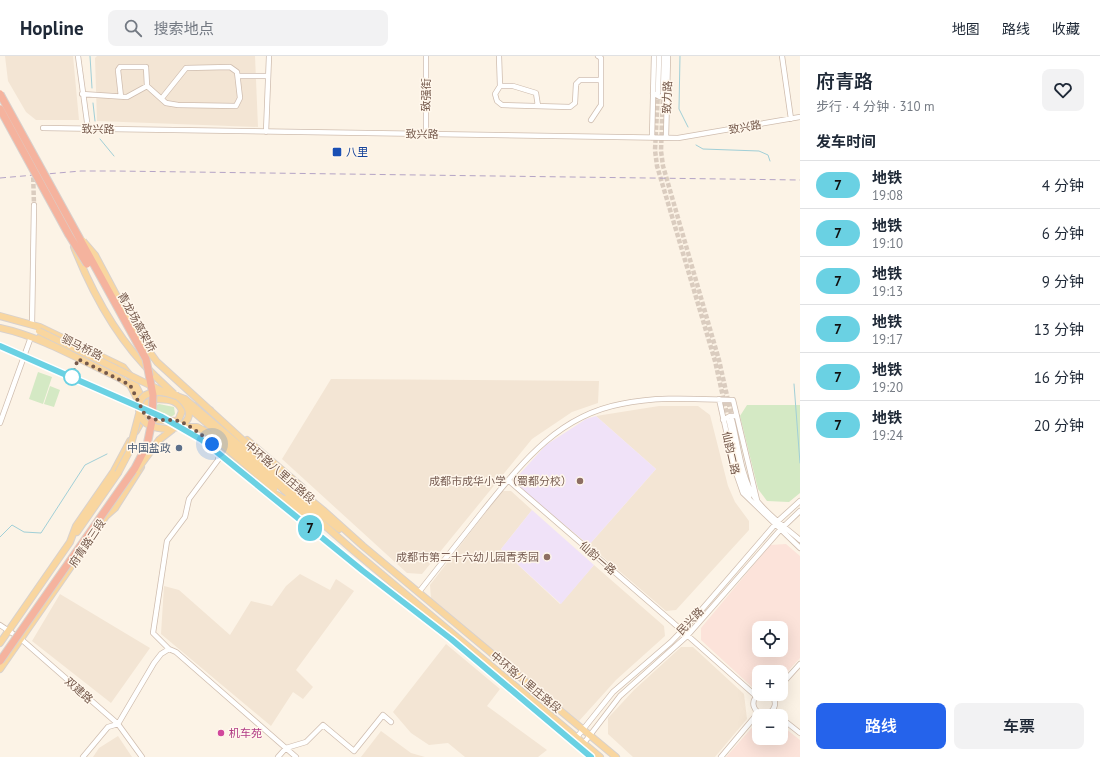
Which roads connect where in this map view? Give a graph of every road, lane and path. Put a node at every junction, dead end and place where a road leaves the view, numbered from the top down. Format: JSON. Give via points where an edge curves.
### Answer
{"nodes":[{"id":1,"x":78,"y":56,"type":"edge"},
{"id":2,"x":269,"y":56,"type":"edge"},
{"id":3,"x":426,"y":56,"type":"edge"},
{"id":4,"x":499,"y":56,"type":"edge"},
{"id":5,"x":598,"y":56,"type":"edge"},
{"id":6,"x":654,"y":56,"type":"edge"},
{"id":7,"x":659,"y":56,"type":"edge"},
{"id":8,"x":664,"y":56,"type":"edge"},
{"id":9,"x":668,"y":56,"type":"edge"},
{"id":10,"x":782,"y":56,"type":"edge"},
{"id":11,"x":238,"y":76,"type":"junction"},
{"id":12,"x":268,"y":76,"type":"junction"},
{"id":13,"x":601,"y":80,"type":"junction"},
{"id":14,"x":147,"y":86,"type":"junction"},
{"id":15,"x":500,"y":86,"type":"junction"},
{"id":16,"x":660,"y":93,"type":"junction"},
{"id":17,"x":0,"y":94,"type":"edge"},
{"id":18,"x":82,"y":94,"type":"junction"},
{"id":19,"x":121,"y":97,"type":"junction"},
{"id":20,"x":162,"y":98,"type":"junction"},
{"id":21,"x":538,"y":106,"type":"junction"},
{"id":22,"x":0,"y":110,"type":"edge"},
{"id":23,"x":800,"y":117,"type":"edge"},
{"id":24,"x":791,"y":119,"type":"junction"},
{"id":25,"x":591,"y":120,"type":"dead end"},
{"id":26,"x":43,"y":128,"type":"dead end"},
{"id":27,"x":88,"y":129,"type":"junction"},
{"id":28,"x":266,"y":132,"type":"junction"},
{"id":29,"x":426,"y":135,"type":"junction"},
{"id":30,"x":652,"y":138,"type":"junction"},
{"id":31,"x":666,"y":138,"type":"junction"},
{"id":32,"x":32,"y":159,"type":"dead end"},
{"id":33,"x":34,"y":205,"type":"tunnel mouth"},
{"id":34,"x":72,"y":232,"type":"junction"},
{"id":35,"x":0,"y":316,"type":"edge"},
{"id":36,"x":21,"y":323,"type":"junction"},
{"id":37,"x":32,"y":325,"type":"junction"},
{"id":38,"x":0,"y":328,"type":"edge"},
{"id":39,"x":35,"y":335,"type":"junction"},
{"id":40,"x":165,"y":393,"type":"junction"},
{"id":41,"x":176,"y":398,"type":"junction"},
{"id":42,"x":719,"y":400,"type":"junction"},
{"id":43,"x":142,"y":409,"type":"junction"},
{"id":44,"x":737,"y":416,"type":"junction"},
{"id":45,"x":723,"y":420,"type":"junction"},
{"id":46,"x":178,"y":421,"type":"junction"},
{"id":47,"x":731,"y":421,"type":"tunnel mouth"},
{"id":48,"x":0,"y":423,"type":"edge"},
{"id":49,"x":181,"y":427,"type":"junction"},
{"id":50,"x":173,"y":429,"type":"junction"},
{"id":51,"x":220,"y":450,"type":"junction"},
{"id":52,"x":508,"y":480,"type":"junction"},
{"id":53,"x":287,"y":486,"type":"junction"},
{"id":54,"x":754,"y":501,"type":"junction"},
{"id":55,"x":800,"y":501,"type":"edge"},
{"id":56,"x":289,"y":502,"type":"junction"},
{"id":57,"x":323,"y":510,"type":"junction"},
{"id":58,"x":800,"y":511,"type":"edge"},
{"id":59,"x":106,"y":516,"type":"junction"},
{"id":60,"x":776,"y":523,"type":"junction"},
{"id":61,"x":783,"y":526,"type":"junction"},
{"id":62,"x":780,"y":530,"type":"junction"},
{"id":63,"x":800,"y":540,"type":"edge"},
{"id":64,"x":70,"y":542,"type":"junction"},
{"id":65,"x":363,"y":546,"type":"junction"},
{"id":66,"x":800,"y":548,"type":"edge"},
{"id":67,"x":354,"y":551,"type":"junction"},
{"id":68,"x":419,"y":592,"type":"junction"},
{"id":69,"x":0,"y":625,"type":"edge"},
{"id":70,"x":682,"y":630,"type":"junction"},
{"id":71,"x":9,"y":631,"type":"junction"},
{"id":72,"x":687,"y":636,"type":"junction"},
{"id":73,"x":21,"y":639,"type":"junction"},
{"id":74,"x":0,"y":643,"type":"edge"},
{"id":75,"x":169,"y":649,"type":"junction"},
{"id":76,"x":0,"y":654,"type":"edge"},
{"id":77,"x":0,"y":661,"type":"edge"},
{"id":78,"x":800,"y":664,"type":"edge"},
{"id":79,"x":0,"y":669,"type":"edge"},
{"id":80,"x":788,"y":677,"type":"edge"},
{"id":81,"x":752,"y":691,"type":"edge"},
{"id":82,"x":752,"y":720,"type":"edge"},
{"id":83,"x":391,"y":722,"type":"dead end"},
{"id":84,"x":118,"y":724,"type":"junction"},
{"id":85,"x":788,"y":724,"type":"edge"},
{"id":86,"x":583,"y":730,"type":"junction"},
{"id":87,"x":800,"y":733,"type":"edge"},
{"id":88,"x":590,"y":735,"type":"junction"},
{"id":89,"x":577,"y":737,"type":"junction"},
{"id":90,"x":584,"y":743,"type":"junction"},
{"id":91,"x":286,"y":748,"type":"junction"},
{"id":92,"x":83,"y":757,"type":"edge"},
{"id":93,"x":142,"y":757,"type":"edge"},
{"id":94,"x":278,"y":757,"type":"edge"},
{"id":95,"x":296,"y":757,"type":"edge"},
{"id":96,"x":600,"y":757,"type":"edge"},
{"id":97,"x":616,"y":757,"type":"edge"},
{"id":98,"x":721,"y":757,"type":"edge"}],
"edges":[{"from":1,"to":18,"type":"street"},
{"from":2,"to":12,"type":"street"},
{"from":3,"to":29,"type":"street","name":"致强街"},
{"from":4,"to":15,"type":"street"},
{"from":5,"to":13,"type":"street","via":[[601,58]]},
{"from":6,"to":16,"type":"street","name":"致力路"},
{"from":7,"to":16,"type":"street","name":"致力路"},
{"from":8,"to":16,"type":"street","name":"致力路"},
{"from":9,"to":16,"type":"street","name":"致力路"},
{"from":10,"to":24,"type":"street"},
{"from":11,"to":12,"type":"street"},
{"from":11,"to":20,"type":"street","via":[[230,67],[186,68]]},
{"from":11,"to":20,"type":"street","via":[[240,98],[236,106],[178,105],[166,103]]},
{"from":12,"to":28,"type":"street"},
{"from":13,"to":21,"type":"street","via":[[580,80],[576,84],[575,103],[570,107]]},
{"from":13,"to":25,"type":"street","via":[[601,106]]},
{"from":14,"to":19,"type":"street","via":[[127,97]]},
{"from":14,"to":19,"type":"street","via":[[146,67],[120,67],[118,70]]},
{"from":14,"to":20,"type":"street"},
{"from":15,"to":21,"type":"street","via":[[513,86],[536,93]]},
{"from":15,"to":21,"type":"street","via":[[495,94],[502,106]]},
{"from":16,"to":30,"type":"street","name":"致力路"},
{"from":16,"to":31,"type":"street","name":"致力路"},
{"from":17,"to":34,"type":"highway","name":"青龙场高架桥","bridge":true},
{"from":18,"to":19,"type":"street"},
{"from":18,"to":27,"type":"street"},
{"from":22,"to":32,"type":"street","via":[[15,137],[29,151]]},
{"from":22,"to":34,"type":"highway","name":"青龙场高架桥","bridge":true},
{"from":23,"to":24,"type":"street","name":"致兴路"},
{"from":24,"to":31,"type":"street","name":"致兴路"},
{"from":26,"to":27,"type":"street","name":"致兴路"},
{"from":27,"to":28,"type":"street","name":"致兴路"},
{"from":28,"to":29,"type":"street","name":"致兴路"},
{"from":29,"to":30,"type":"street","name":"致兴路"},
{"from":30,"to":31,"type":"street","name":"致兴路"},
{"from":33,"to":37,"type":"street"},
{"from":34,"to":53,"type":"main road","name":"中环路八里庄路段","bridge":true,"via":[[95,255],[138,336],[157,362]]},
{"from":34,"to":53,"type":"main road","name":"中环路八里庄路段","bridge":true,"via":[[83,269],[116,330],[137,359],[202,420]]},
{"from":34,"to":76,"type":"highway","name":"青龙场高架桥","bridge":true,"via":[[143,364],[148,388],[147,428],[132,466]]},
{"from":34,"to":77,"type":"highway","name":"青龙场高架桥","bridge":true,"via":[[146,359],[154,395],[152,421],[147,445],[135,468]]},
{"from":35,"to":36,"type":"main road","name":"驷马桥路"},
{"from":36,"to":37,"type":"main road","name":"驷马桥路"},
{"from":36,"to":39,"type":"main road"},
{"from":37,"to":43,"type":"main road","name":"驷马桥路","via":[[73,342],[122,368],[132,378]]},
{"from":38,"to":39,"type":"main road"},
{"from":39,"to":40,"type":"main road","bridge":true},
{"from":39,"to":43,"type":"main road","via":[[129,381]]},
{"from":39,"to":48,"type":"street"},
{"from":40,"to":41,"type":"main road","bridge":true},
{"from":40,"to":43,"type":"main road","bridge":true,"via":[[150,393],[142,397]]},
{"from":41,"to":43,"type":"main road","via":[[154,399]]},
{"from":41,"to":46,"type":"main road","via":[[182,410]]},
{"from":41,"to":49,"type":"main road","bridge":true,"via":[[187,404],[186,422]]},
{"from":41,"to":53,"type":"main road","bridge":true,"via":[[187,400]]},
{"from":41,"to":57,"type":"main road","via":[[212,410],[314,498]]},
{"from":42,"to":44,"type":"street","name":"仙韵二路","via":[[733,400]]},
{"from":42,"to":45,"type":"street","name":"仙韵二路"},
{"from":42,"to":52,"type":"street","via":[[660,399],[621,404],[591,413],[543,442]]},
{"from":43,"to":46,"type":"main road","via":[[154,420]]},
{"from":43,"to":50,"type":"main road","bridge":true,"via":[[143,421]]},
{"from":43,"to":64,"type":"main road","name":"府青路三段","via":[[114,471],[76,526]]},
{"from":43,"to":64,"type":"main road","bridge":true,"via":[[129,452],[118,473]]},
{"from":44,"to":45,"type":"street"},
{"from":44,"to":54,"type":"street","name":"仙韵二路"},
{"from":45,"to":54,"type":"street","name":"仙韵二路","via":[[739,485],[743,493]]},
{"from":46,"to":51,"type":"main road"},
{"from":46,"to":59,"type":"main road","name":"府青路三段","via":[[144,462],[115,508]]},
{"from":47,"to":54,"type":"street","name":"仙韵二路"},
{"from":49,"to":50,"type":"main road","bridge":true},
{"from":49,"to":56,"type":"main road","bridge":true,"via":[[197,427],[210,434]]},
{"from":50,"to":59,"type":"main road","bridge":true,"via":[[153,447]]},
{"from":51,"to":56,"type":"main road","via":[[270,491]]},
{"from":51,"to":75,"type":"street","via":[[218,460],[189,499],[185,517],[167,541],[153,633]]},
{"from":52,"to":68,"type":"street"},
{"from":52,"to":70,"type":"street","name":"仙韵一路"},
{"from":53,"to":57,"type":"main road","name":"中环路八里庄路段"},
{"from":53,"to":65,"type":"main road","via":[[347,536]]},
{"from":53,"to":67,"type":"main road","name":"中环路八里庄路段"},
{"from":54,"to":60,"type":"street","name":"仙韵二路"},
{"from":55,"to":60,"type":"street","name":"民兴路"},
{"from":56,"to":67,"type":"main road"},
{"from":57,"to":65,"type":"main road","name":"中环路八里庄路段"},
{"from":58,"to":61,"type":"street","name":"民兴路"},
{"from":59,"to":73,"type":"main road","name":"府青路三段"},
{"from":60,"to":61,"type":"street","name":"仙韵二路"},
{"from":60,"to":62,"type":"street","name":"仙韵二路"},
{"from":60,"to":70,"type":"street","name":"民兴路"},
{"from":61,"to":62,"type":"street","name":"民兴路"},
{"from":61,"to":63,"type":"street","name":"仙韵二路"},
{"from":62,"to":66,"type":"street","name":"仙韵二路"},
{"from":62,"to":72,"type":"street","name":"民兴路"},
{"from":64,"to":71,"type":"main road","name":"府青路三段"},
{"from":65,"to":68,"type":"main road","name":"中环路八里庄路段"},
{"from":67,"to":89,"type":"main road","name":"中环路八里庄路段"},
{"from":68,"to":86,"type":"main road","name":"中环路八里庄路段"},
{"from":69,"to":71,"type":"street","name":"双建路"},
{"from":70,"to":72,"type":"street","name":"仙韵一路"},
{"from":70,"to":86,"type":"street","name":"民兴路","via":[[613,692]]},
{"from":71,"to":73,"type":"street","name":"双建路"},
{"from":71,"to":74,"type":"main road","name":"府青路三段"},
{"from":72,"to":81,"type":"street","name":"仙韵一路"},
{"from":72,"to":88,"type":"street","name":"民兴路","via":[[620,696]]},
{"from":73,"to":79,"type":"main road","name":"府青路三段"},
{"from":73,"to":84,"type":"street","name":"双建路"},
{"from":75,"to":84,"type":"street","via":[[154,663]]},
{"from":75,"to":91,"type":"street","via":[[176,652]]},
{"from":78,"to":80,"type":"street"},
{"from":82,"to":98,"type":"street"},
{"from":83,"to":91,"type":"street","via":[[383,715],[354,751],[322,725],[306,742]]},
{"from":84,"to":92,"type":"street","via":[[108,727]]},
{"from":84,"to":93,"type":"street","name":"双建路"},
{"from":85,"to":87,"type":"street"},
{"from":86,"to":88,"type":"main road","name":"中环路八里庄路段"},
{"from":86,"to":89,"type":"street","name":"民兴路"},
{"from":88,"to":90,"type":"street","name":"民兴路"},
{"from":88,"to":97,"type":"main road","name":"中环路八里庄路段"},
{"from":89,"to":90,"type":"main road","name":"中环路八里庄路段"},
{"from":90,"to":96,"type":"main road","name":"中环路八里庄路段"},
{"from":91,"to":94,"type":"street"},
{"from":91,"to":95,"type":"street"}]}
